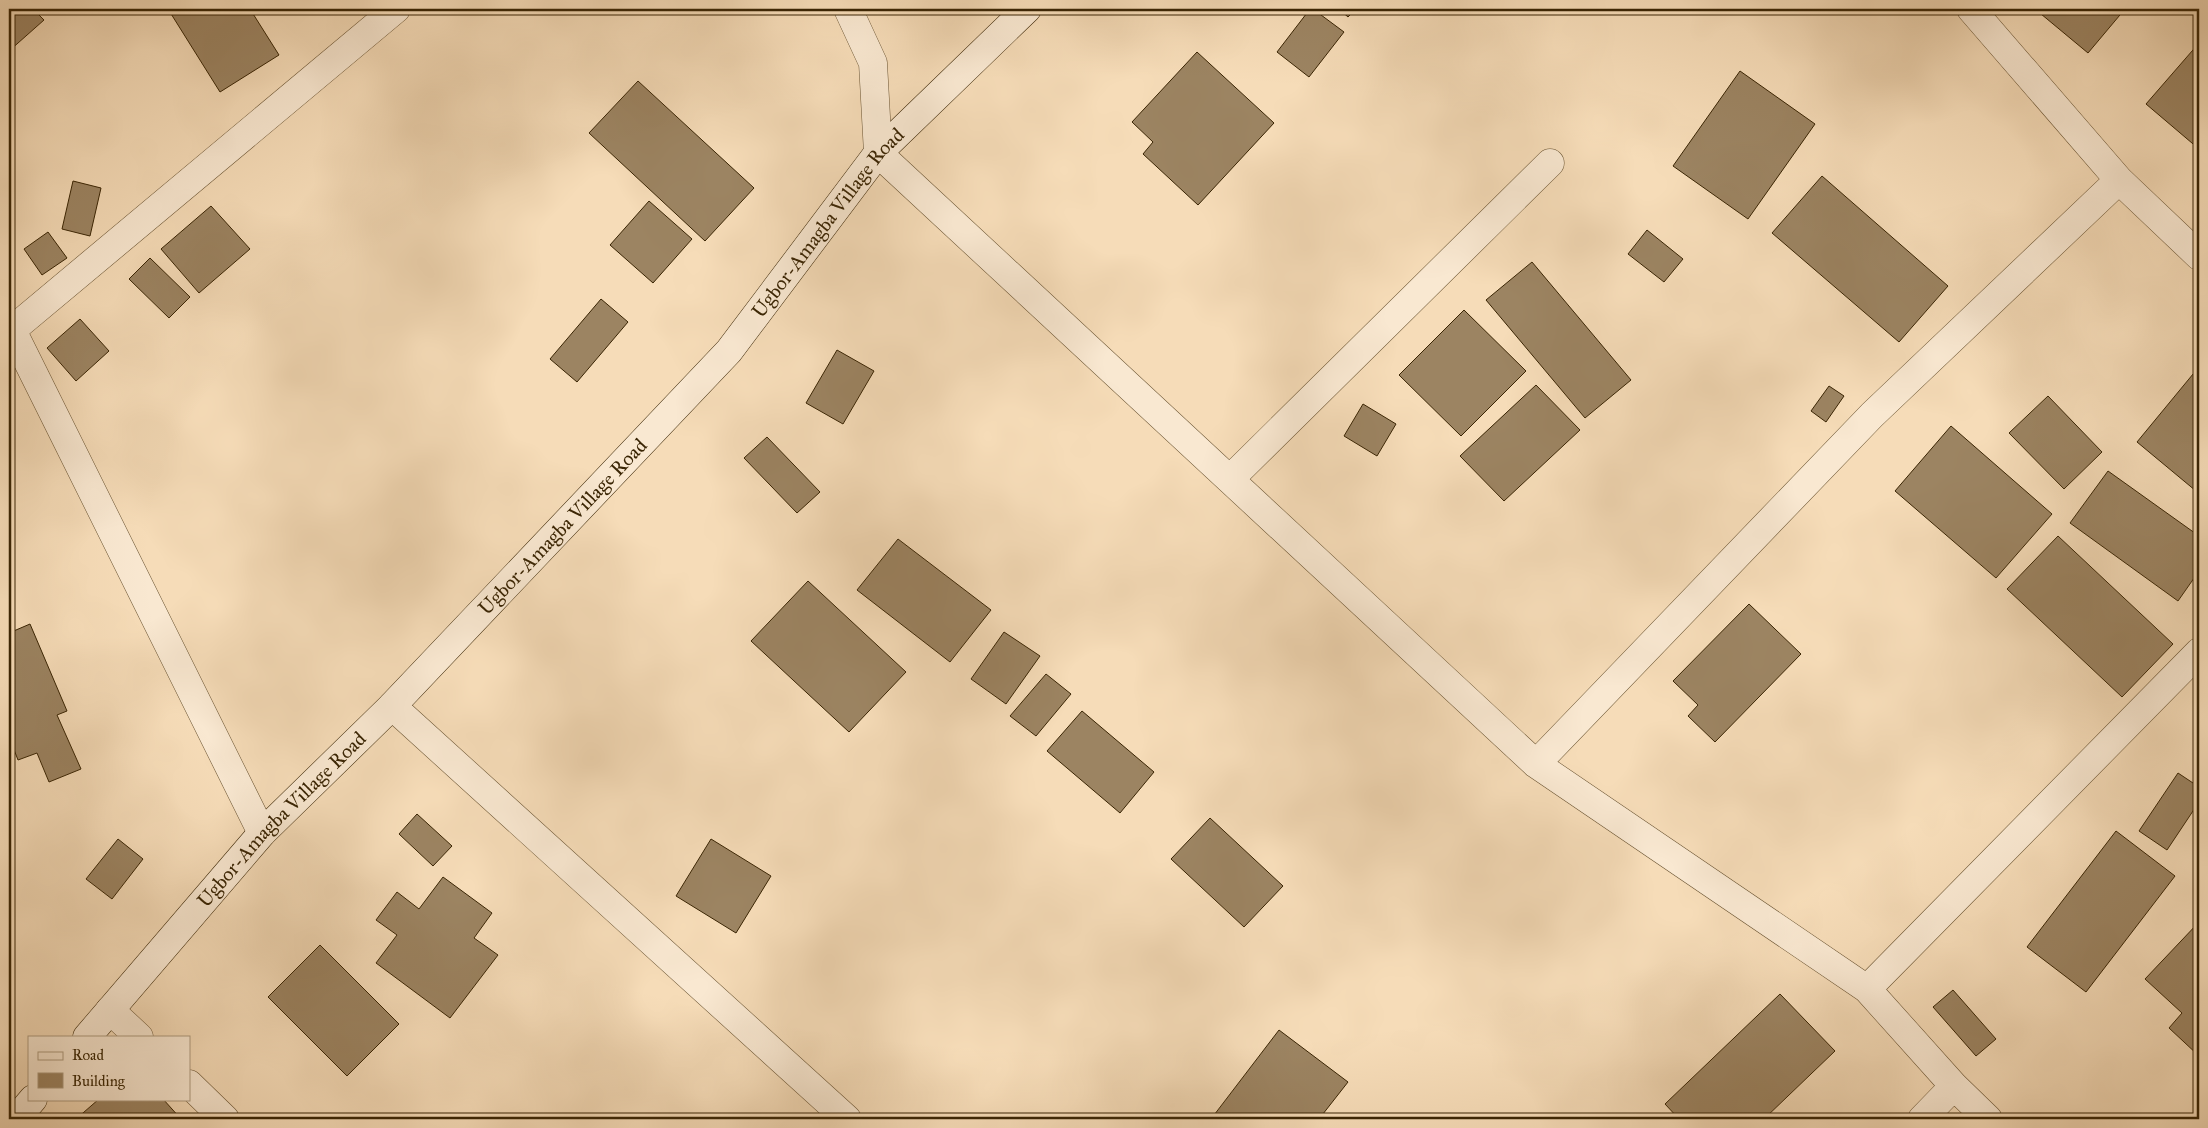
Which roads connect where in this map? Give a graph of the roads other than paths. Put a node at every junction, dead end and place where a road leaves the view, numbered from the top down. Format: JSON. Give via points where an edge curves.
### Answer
{"nodes":[{"id":1,"x":396,"y":9,"type":"edge"},
{"id":2,"x":848,"y":9,"type":"edge"},
{"id":3,"x":1027,"y":9,"type":"edge"},
{"id":4,"x":1971,"y":9,"type":"edge"},
{"id":5,"x":878,"y":153,"type":"junction"},
{"id":6,"x":1550,"y":163,"type":"dead end"},
{"id":7,"x":2119,"y":180,"type":"junction"},
{"id":8,"x":2199,"y":256,"type":"edge"},
{"id":9,"x":10,"y":327,"type":"edge"},
{"id":10,"x":1230,"y":479,"type":"junction"},
{"id":11,"x":2199,"y":652,"type":"edge"},
{"id":12,"x":392,"y":706,"type":"junction"},
{"id":13,"x":1536,"y":764,"type":"junction"},
{"id":14,"x":262,"y":832,"type":"junction"},
{"id":15,"x":1866,"y":988,"type":"junction"},
{"id":16,"x":110,"y":1010,"type":"junction"},
{"id":17,"x":88,"y":1036,"type":"edge"},
{"id":18,"x":137,"y":1036,"type":"edge"},
{"id":19,"x":190,"y":1085,"type":"edge"},
{"id":20,"x":1954,"y":1086,"type":"junction"},
{"id":21,"x":32,"y":1100,"type":"edge"},
{"id":22,"x":16,"y":1119,"type":"edge"},
{"id":23,"x":226,"y":1119,"type":"edge"},
{"id":24,"x":848,"y":1119,"type":"edge"},
{"id":25,"x":1922,"y":1119,"type":"edge"},
{"id":26,"x":1988,"y":1119,"type":"edge"}],
"edges":[{"from":1,"to":9,"type":"street"},
{"from":2,"to":5,"type":"street","via":[[873,63]]},
{"from":3,"to":5,"type":"street","name":"Ugbor-Amagba Village Road"},
{"from":4,"to":7,"type":"street"},
{"from":5,"to":10,"type":"street"},
{"from":5,"to":12,"type":"street","name":"Ugbor-Amagba Village Road","via":[[729,351]]},
{"from":6,"to":10,"type":"street"},
{"from":7,"to":8,"type":"street"},
{"from":7,"to":13,"type":"street","via":[[1872,416]]},
{"from":9,"to":14,"type":"street"},
{"from":10,"to":13,"type":"street"},
{"from":11,"to":15,"type":"street"},
{"from":12,"to":14,"type":"street","name":"Ugbor-Amagba Village Road"},
{"from":12,"to":24,"type":"street"},
{"from":13,"to":15,"type":"street"},
{"from":14,"to":16,"type":"street","name":"Ugbor-Amagba Village Road"},
{"from":15,"to":20,"type":"street"},
{"from":16,"to":17,"type":"street","name":"Ugbor-Amagba Village Road"},
{"from":16,"to":18,"type":"street"},
{"from":19,"to":23,"type":"street"},
{"from":20,"to":25,"type":"street"},
{"from":20,"to":26,"type":"street"},
{"from":21,"to":22,"type":"street"}]}
